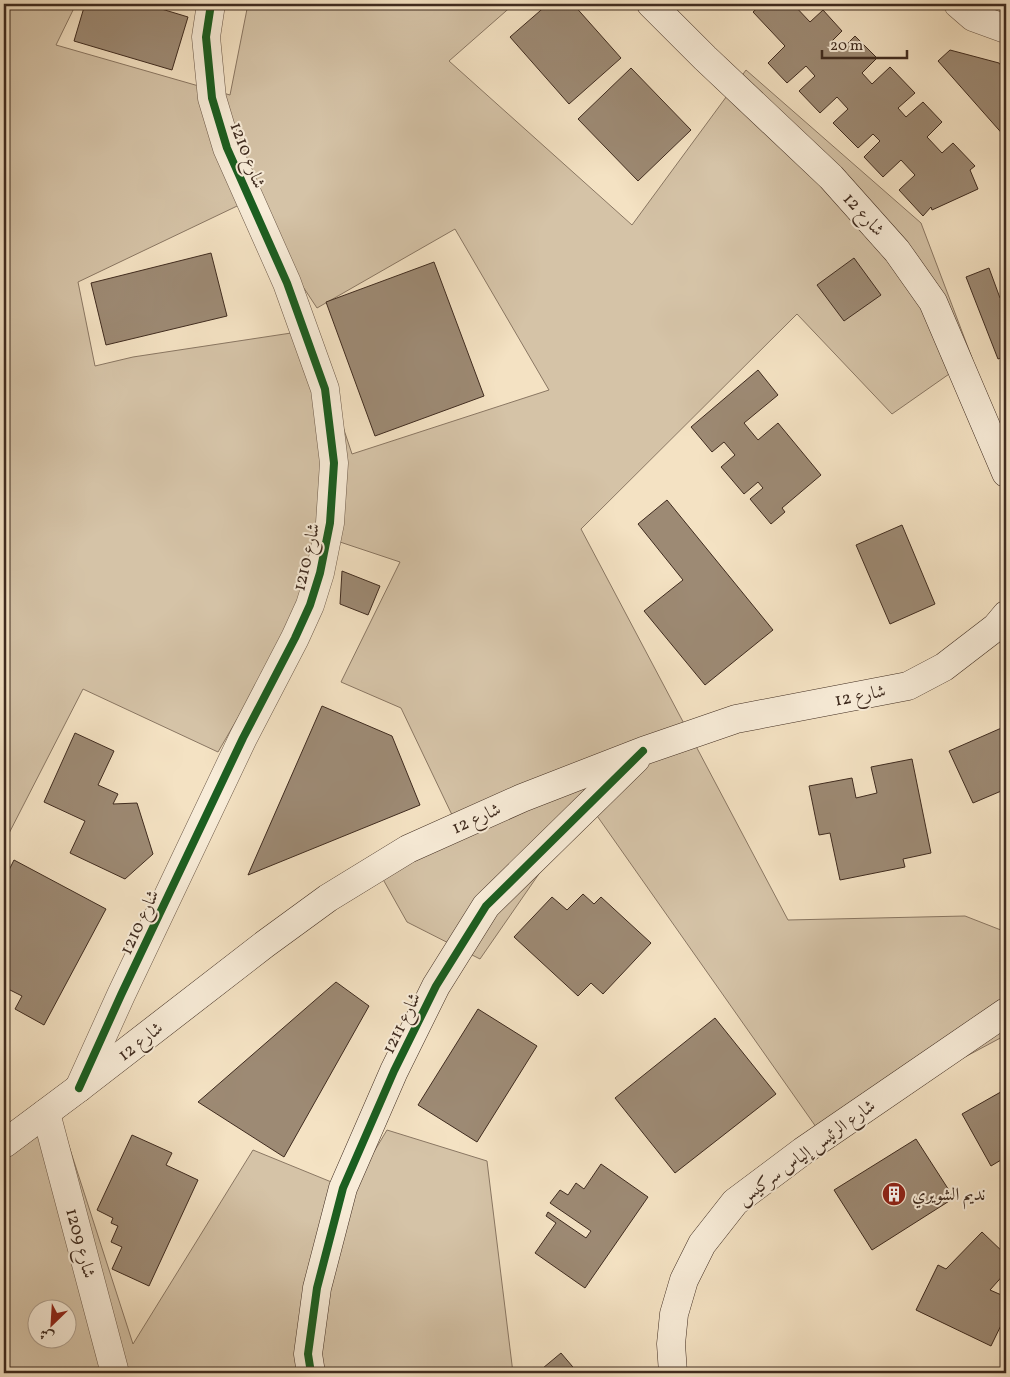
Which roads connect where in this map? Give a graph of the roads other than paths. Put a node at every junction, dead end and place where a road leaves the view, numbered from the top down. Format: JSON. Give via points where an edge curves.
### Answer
{"nodes":[{"id":1,"x":211,"y":4,"type":"edge"},
{"id":2,"x":651,"y":4,"type":"edge"},
{"id":3,"x":958,"y":4,"type":"edge"},
{"id":4,"x":1006,"y":29,"type":"edge"},
{"id":5,"x":1006,"y":473,"type":"edge"},
{"id":6,"x":1006,"y":615,"type":"edge"},
{"id":7,"x":643,"y":751,"type":"junction"},
{"id":8,"x":1006,"y":1012,"type":"edge"},
{"id":9,"x":79,"y":1088,"type":"junction"},
{"id":10,"x":46,"y":1113,"type":"junction"},
{"id":11,"x":4,"y":1144,"type":"edge"},
{"id":12,"x":115,"y":1373,"type":"edge"},
{"id":13,"x":311,"y":1373,"type":"edge"},
{"id":14,"x":673,"y":1373,"type":"edge"}],
"edges":[{"from":1,"to":9,"type":"main road","name":"شارع 1210","via":[[206,37],[212,98],[226,148],[287,283],[325,389],[334,463],[330,523],[310,605],[243,738]]},
{"from":2,"to":5,"type":"main road","name":"شارع 12","via":[[831,177],[897,251],[933,302]]},
{"from":3,"to":4,"type":"main road","via":[[973,17]]},
{"from":6,"to":7,"type":"main road","name":"شارع 12","via":[[996,627],[944,667],[908,686],[736,719]]},
{"from":7,"to":9,"type":"main road","name":"شارع 12","via":[[522,798],[408,849],[328,898],[264,944]]},
{"from":7,"to":13,"type":"main road","name":"شارع 1211","via":[[486,906],[436,986],[394,1071],[343,1188],[317,1288],[308,1354]]},
{"from":8,"to":14,"type":"main road","name":"شارع الرئيس إلياس سركيس","via":[[811,1145],[736,1202],[702,1244],[684,1280],[674,1314]]},
{"from":9,"to":10,"type":"main road","name":"شارع 12"},
{"from":10,"to":11,"type":"main road","name":"شارع 12"},
{"from":10,"to":12,"type":"main road","name":"شارع 1209"}]}
